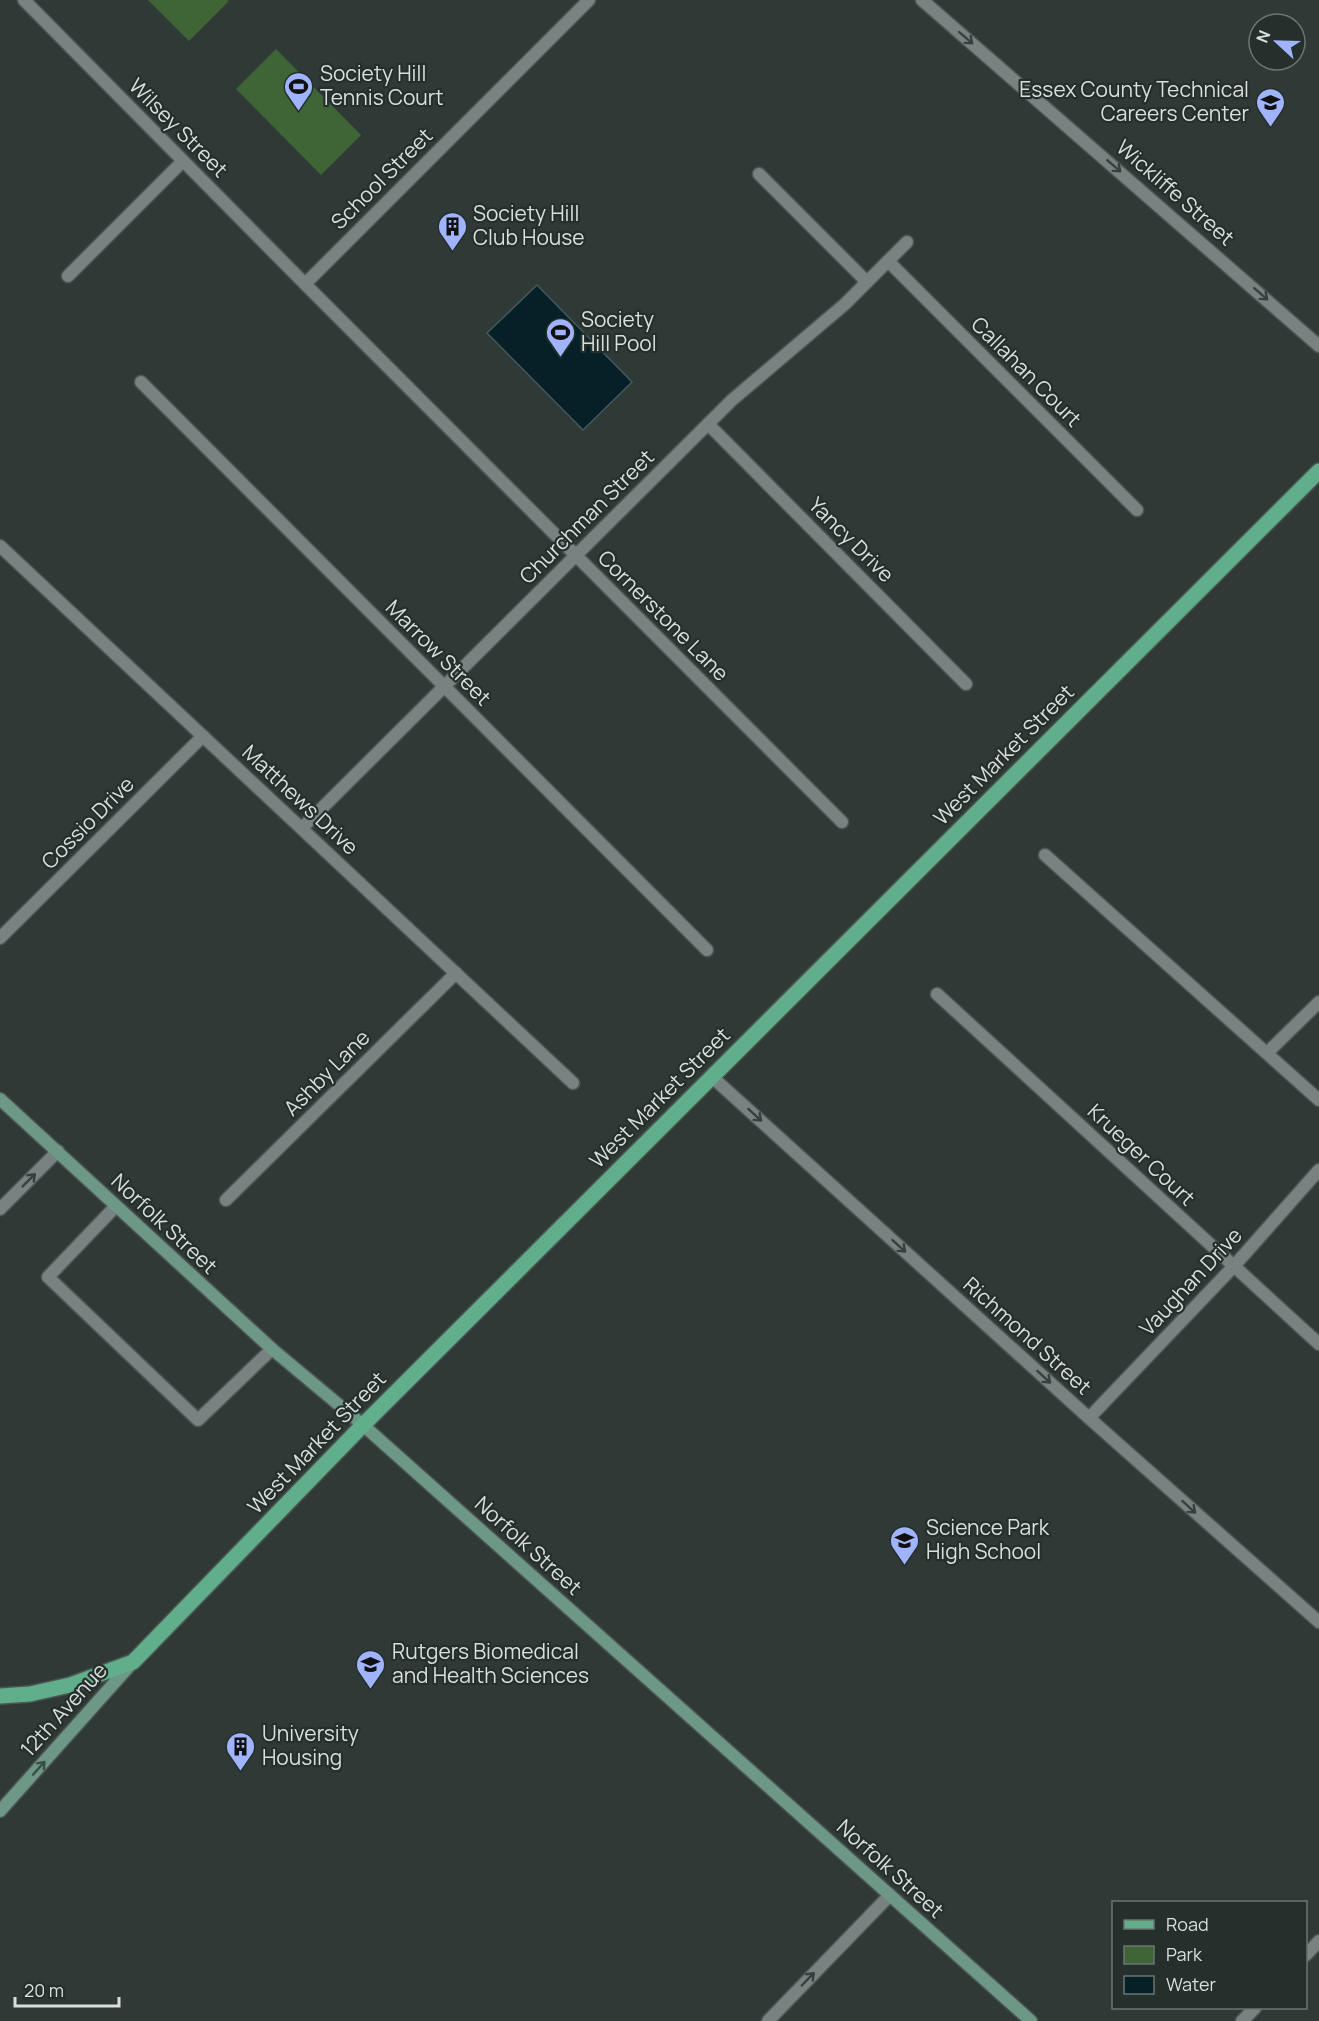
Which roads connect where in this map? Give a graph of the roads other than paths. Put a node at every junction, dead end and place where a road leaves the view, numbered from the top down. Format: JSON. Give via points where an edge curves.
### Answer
{"nodes":[{"id":1,"x":24,"y":0,"type":"edge"},
{"id":2,"x":589,"y":0,"type":"edge"},
{"id":3,"x":922,"y":0,"type":"edge"},
{"id":4,"x":183,"y":161,"type":"junction"},
{"id":5,"x":759,"y":174,"type":"dead end"},
{"id":6,"x":907,"y":242,"type":"dead end"},
{"id":7,"x":888,"y":261,"type":"junction"},
{"id":8,"x":68,"y":276,"type":"dead end"},
{"id":9,"x":867,"y":282,"type":"junction"},
{"id":10,"x":305,"y":284,"type":"junction"},
{"id":11,"x":1319,"y":346,"type":"edge"},
{"id":12,"x":141,"y":382,"type":"dead end"},
{"id":13,"x":708,"y":424,"type":"junction"},
{"id":14,"x":1319,"y":471,"type":"edge"},
{"id":15,"x":1137,"y":510,"type":"dead end"},
{"id":16,"x":0,"y":546,"type":"edge"},
{"id":17,"x":576,"y":556,"type":"junction"},
{"id":18,"x":966,"y":684,"type":"dead end"},
{"id":19,"x":444,"y":687,"type":"junction"},
{"id":20,"x":203,"y":736,"type":"junction"},
{"id":21,"x":842,"y":822,"type":"dead end"},
{"id":22,"x":302,"y":828,"type":"junction"},
{"id":23,"x":1045,"y":855,"type":"dead end"},
{"id":24,"x":0,"y":938,"type":"edge"},
{"id":25,"x":707,"y":950,"type":"dead end"},
{"id":26,"x":456,"y":973,"type":"junction"},
{"id":27,"x":937,"y":994,"type":"dead end"},
{"id":28,"x":1319,"y":1002,"type":"edge"},
{"id":29,"x":1268,"y":1053,"type":"junction"},
{"id":30,"x":711,"y":1076,"type":"junction"},
{"id":31,"x":573,"y":1083,"type":"dead end"},
{"id":32,"x":0,"y":1099,"type":"edge"},
{"id":33,"x":1319,"y":1100,"type":"edge"},
{"id":34,"x":58,"y":1151,"type":"junction"},
{"id":35,"x":1319,"y":1170,"type":"edge"},
{"id":36,"x":226,"y":1200,"type":"dead end"},
{"id":37,"x":116,"y":1206,"type":"junction"},
{"id":38,"x":0,"y":1209,"type":"edge"},
{"id":39,"x":1234,"y":1266,"type":"junction"},
{"id":40,"x":1319,"y":1344,"type":"edge"},
{"id":41,"x":272,"y":1349,"type":"junction"},
{"id":42,"x":1089,"y":1418,"type":"junction"},
{"id":43,"x":363,"y":1425,"type":"junction"},
{"id":44,"x":1319,"y":1622,"type":"edge"},
{"id":45,"x":134,"y":1662,"type":"junction"},
{"id":46,"x":0,"y":1696,"type":"edge"},
{"id":47,"x":0,"y":1811,"type":"edge"},
{"id":48,"x":890,"y":1895,"type":"junction"},
{"id":49,"x":1319,"y":1941,"type":"edge"},
{"id":50,"x":1307,"y":1953,"type":"edge"},
{"id":51,"x":1253,"y":2009,"type":"edge"},
{"id":52,"x":768,"y":2021,"type":"edge"},
{"id":53,"x":1030,"y":2021,"type":"edge"},
{"id":54,"x":1242,"y":2021,"type":"edge"}],
"edges":[{"from":1,"to":4,"type":"street","name":"Wilsey Street"},
{"from":2,"to":10,"type":"street","name":"School Street"},
{"from":3,"to":11,"type":"street","name":"Wickliffe Street","one_way":true},
{"from":4,"to":8,"type":"street"},
{"from":4,"to":10,"type":"street","name":"Wilsey Street"},
{"from":5,"to":9,"type":"street"},
{"from":6,"to":7,"type":"street","name":"Churchman Street"},
{"from":7,"to":9,"type":"street","name":"Churchman Street"},
{"from":7,"to":15,"type":"street","name":"Callahan Court"},
{"from":9,"to":13,"type":"street","name":"Churchman Street"},
{"from":10,"to":17,"type":"street","name":"Cornerstone Lane"},
{"from":12,"to":19,"type":"street","name":"Marrow Street"},
{"from":13,"to":17,"type":"street","name":"Churchman Street"},
{"from":13,"to":18,"type":"street","name":"Yancy Drive"},
{"from":14,"to":30,"type":"main road","name":"West Market Street"},
{"from":16,"to":20,"type":"street","name":"Matthews Drive"},
{"from":17,"to":19,"type":"street","name":"Churchman Street"},
{"from":17,"to":21,"type":"street","name":"Cornerstone Lane"},
{"from":19,"to":22,"type":"street","name":"Churchman Street"},
{"from":19,"to":25,"type":"street","name":"Marrow Street"},
{"from":20,"to":22,"type":"street","name":"Matthews Drive"},
{"from":20,"to":24,"type":"street","name":"Cossio Drive"},
{"from":22,"to":26,"type":"street","name":"Matthews Drive"},
{"from":23,"to":29,"type":"street"},
{"from":26,"to":31,"type":"street","name":"Matthews Drive"},
{"from":26,"to":36,"type":"street","name":"Ashby Lane"},
{"from":27,"to":39,"type":"street","name":"Krueger Court"},
{"from":28,"to":29,"type":"street"},
{"from":29,"to":33,"type":"street"},
{"from":30,"to":42,"type":"street","name":"Richmond Street","one_way":true},
{"from":30,"to":43,"type":"main road","name":"West Market Street"},
{"from":32,"to":34,"type":"main road","name":"Norfolk Street"},
{"from":34,"to":37,"type":"main road","name":"Norfolk Street"},
{"from":38,"to":34,"type":"street","one_way":true},
{"from":35,"to":39,"type":"street","name":"Vaughan Drive"},
{"from":37,"to":41,"type":"main road","name":"Norfolk Street"},
{"from":37,"to":41,"type":"street","via":[[48,1278],[198,1420]]},
{"from":39,"to":40,"type":"street","name":"Krueger Court"},
{"from":39,"to":42,"type":"street","name":"Vaughan Drive"},
{"from":41,"to":43,"type":"main road","name":"Norfolk Street"},
{"from":42,"to":44,"type":"street","name":"Richmond Street","one_way":true},
{"from":43,"to":45,"type":"main road","name":"West Market Street"},
{"from":43,"to":48,"type":"main road","name":"Norfolk Street"},
{"from":45,"to":46,"type":"main road","name":"West Market Street","via":[[70,1685]]},
{"from":47,"to":45,"type":"main road","name":"12th Avenue","one_way":true},
{"from":52,"to":48,"type":"street","one_way":true},
{"from":48,"to":53,"type":"main road","name":"Norfolk Street"},
{"from":49,"to":50,"type":"street"},
{"from":51,"to":54,"type":"street"}]}
